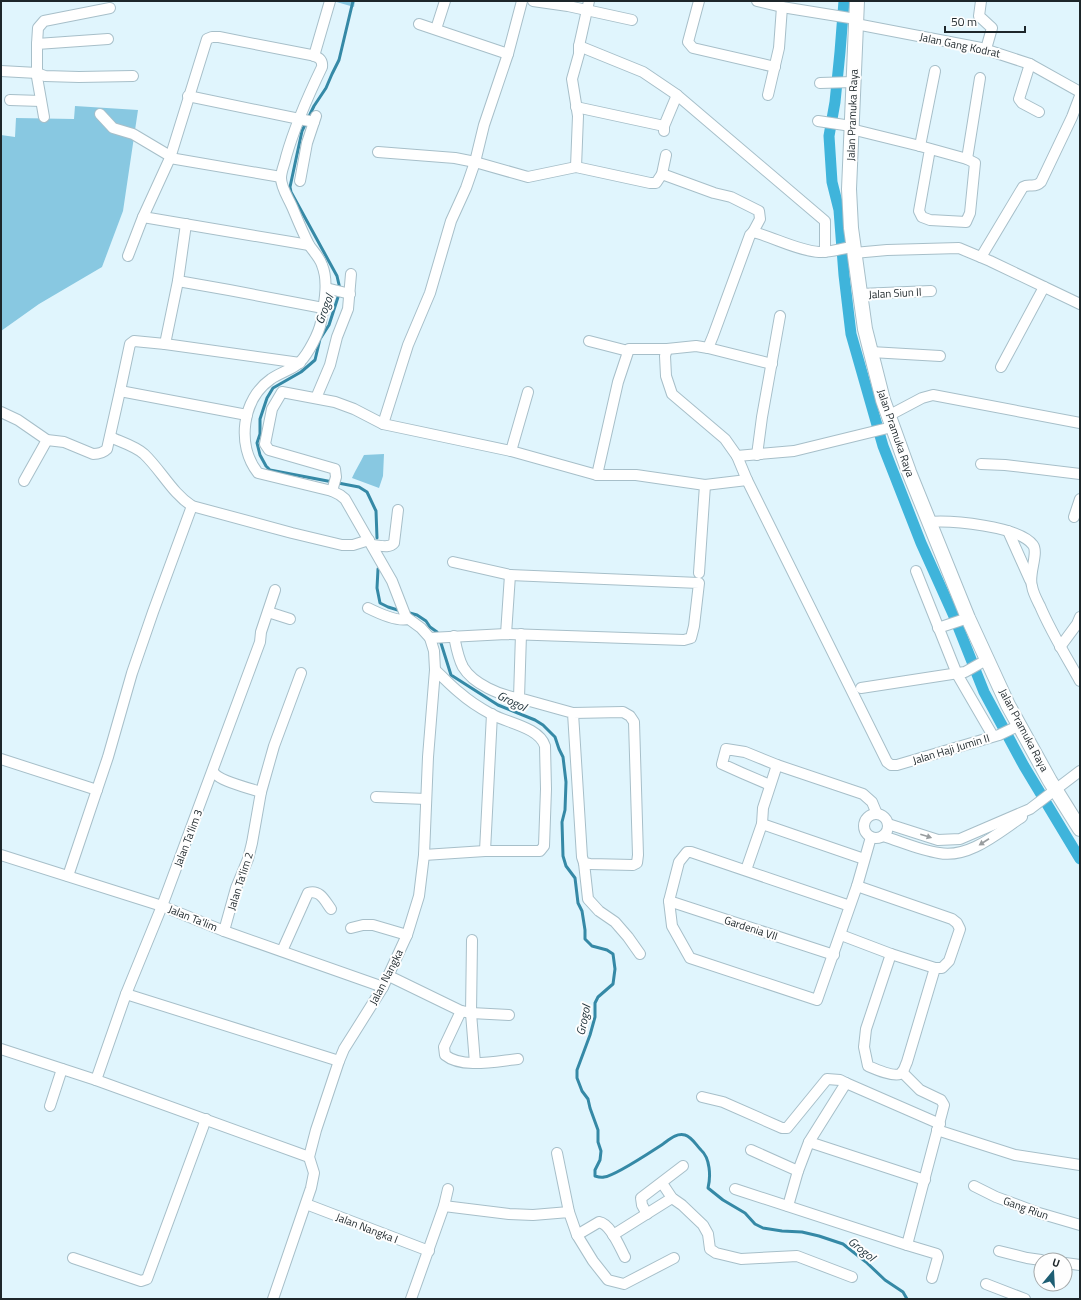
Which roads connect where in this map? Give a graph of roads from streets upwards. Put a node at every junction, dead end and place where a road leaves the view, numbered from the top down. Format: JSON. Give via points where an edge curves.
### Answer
{"nodes":[{"id":1,"x":330,"y":1,"type":"edge"},
{"id":2,"x":444,"y":1,"type":"edge"},
{"id":3,"x":522,"y":1,"type":"edge"},
{"id":4,"x":534,"y":1,"type":"edge"},
{"id":5,"x":699,"y":1,"type":"edge"},
{"id":6,"x":758,"y":1,"type":"edge"},
{"id":7,"x":856,"y":1,"type":"edge"},
{"id":8,"x":981,"y":1,"type":"edge"},
{"id":9,"x":588,"y":6,"type":"edge"},
{"id":10,"x":782,"y":7,"type":"junction"},
{"id":11,"x":110,"y":8,"type":"dead end"},
{"id":12,"x":632,"y":20,"type":"dead end"},
{"id":13,"x":854,"y":21,"type":"junction"},
{"id":14,"x":419,"y":24,"type":"dead end"},
{"id":15,"x":436,"y":29,"type":"junction"},
{"id":16,"x":108,"y":40,"type":"dead end"},
{"id":17,"x":37,"y":44,"type":"junction"},
{"id":18,"x":579,"y":46,"type":"junction"},
{"id":19,"x":986,"y":49,"type":"junction"},
{"id":20,"x":508,"y":54,"type":"junction"},
{"id":21,"x":314,"y":56,"type":"junction"},
{"id":22,"x":1030,"y":64,"type":"junction"},
{"id":23,"x":775,"y":67,"type":"junction"},
{"id":24,"x":1,"y":71,"type":"edge"},
{"id":25,"x":934,"y":71,"type":"dead end"},
{"id":26,"x":36,"y":73,"type":"junction"},
{"id":27,"x":133,"y":76,"type":"dead end"},
{"id":28,"x":980,"y":78,"type":"dead end"},
{"id":29,"x":849,"y":82,"type":"junction"},
{"id":30,"x":820,"y":83,"type":"dead end"},
{"id":31,"x":1080,"y":92,"type":"edge"},
{"id":32,"x":677,"y":94,"type":"junction"},
{"id":33,"x":768,"y":95,"type":"dead end"},
{"id":34,"x":188,"y":96,"type":"junction"},
{"id":35,"x":1080,"y":96,"type":"edge"},
{"id":36,"x":10,"y":100,"type":"dead end"},
{"id":37,"x":41,"y":101,"type":"junction"},
{"id":38,"x":576,"y":107,"type":"junction"},
{"id":39,"x":1039,"y":112,"type":"dead end"},
{"id":40,"x":100,"y":114,"type":"dead end"},
{"id":41,"x":44,"y":118,"type":"dead end"},
{"id":42,"x":299,"y":118,"type":"junction"},
{"id":43,"x":821,"y":121,"type":"dead end"},
{"id":44,"x":846,"y":127,"type":"junction"},
{"id":45,"x":925,"y":147,"type":"junction"},
{"id":46,"x":378,"y":152,"type":"dead end"},
{"id":47,"x":666,"y":155,"type":"dead end"},
{"id":48,"x":170,"y":157,"type":"junction"},
{"id":49,"x":967,"y":159,"type":"junction"},
{"id":50,"x":475,"y":162,"type":"junction"},
{"id":51,"x":576,"y":167,"type":"junction"},
{"id":52,"x":662,"y":174,"type":"junction"},
{"id":53,"x":281,"y":177,"type":"junction"},
{"id":54,"x":300,"y":181,"type":"dead end"},
{"id":55,"x":143,"y":217,"type":"junction"},
{"id":56,"x":186,"y":224,"type":"junction"},
{"id":57,"x":753,"y":232,"type":"junction"},
{"id":58,"x":309,"y":244,"type":"junction"},
{"id":59,"x":852,"y":250,"type":"junction"},
{"id":60,"x":827,"y":251,"type":"junction"},
{"id":61,"x":128,"y":256,"type":"dead end"},
{"id":62,"x":981,"y":257,"type":"junction"},
{"id":63,"x":350,"y":274,"type":"dead end"},
{"id":64,"x":178,"y":281,"type":"junction"},
{"id":65,"x":1044,"y":287,"type":"junction"},
{"id":66,"x":326,"y":288,"type":"junction"},
{"id":67,"x":931,"y":291,"type":"dead end"},
{"id":68,"x":350,"y":294,"type":"junction"},
{"id":69,"x":860,"y":294,"type":"junction"},
{"id":70,"x":1080,"y":303,"type":"edge"},
{"id":71,"x":323,"y":308,"type":"junction"},
{"id":72,"x":780,"y":316,"type":"dead end"},
{"id":73,"x":589,"y":341,"type":"dead end"},
{"id":74,"x":165,"y":344,"type":"junction"},
{"id":75,"x":708,"y":348,"type":"junction"},
{"id":76,"x":667,"y":349,"type":"junction"},
{"id":77,"x":628,"y":351,"type":"junction"},
{"id":78,"x":871,"y":352,"type":"junction"},
{"id":79,"x":940,"y":356,"type":"dead end"},
{"id":80,"x":300,"y":363,"type":"junction"},
{"id":81,"x":772,"y":364,"type":"junction"},
{"id":82,"x":1001,"y":367,"type":"dead end"},
{"id":83,"x":120,"y":391,"type":"junction"},
{"id":84,"x":528,"y":392,"type":"dead end"},
{"id":85,"x":316,"y":398,"type":"junction"},
{"id":86,"x":1,"y":412,"type":"edge"},
{"id":87,"x":247,"y":415,"type":"junction"},
{"id":88,"x":1080,"y":423,"type":"edge"},
{"id":89,"x":383,"y":424,"type":"junction"},
{"id":90,"x":888,"y":424,"type":"junction"},
{"id":91,"x":110,"y":437,"type":"junction"},
{"id":92,"x":47,"y":440,"type":"junction"},
{"id":93,"x":511,"y":451,"type":"junction"},
{"id":94,"x":757,"y":455,"type":"junction"},
{"id":95,"x":737,"y":456,"type":"junction"},
{"id":96,"x":981,"y":464,"type":"dead end"},
{"id":97,"x":1080,"y":474,"type":"edge"},
{"id":98,"x":597,"y":475,"type":"junction"},
{"id":99,"x":24,"y":480,"type":"dead end"},
{"id":100,"x":748,"y":480,"type":"junction"},
{"id":101,"x":705,"y":485,"type":"junction"},
{"id":102,"x":333,"y":490,"type":"junction"},
{"id":103,"x":1080,"y":499,"type":"edge"},
{"id":104,"x":192,"y":506,"type":"junction"},
{"id":105,"x":398,"y":510,"type":"dead end"},
{"id":106,"x":1074,"y":517,"type":"dead end"},
{"id":107,"x":928,"y":522,"type":"junction"},
{"id":108,"x":1008,"y":531,"type":"junction"},
{"id":109,"x":370,"y":542,"type":"junction"},
{"id":110,"x":453,"y":562,"type":"dead end"},
{"id":111,"x":916,"y":571,"type":"dead end"},
{"id":112,"x":699,"y":572,"type":"dead end"},
{"id":113,"x":510,"y":575,"type":"junction"},
{"id":114,"x":1030,"y":580,"type":"junction"},
{"id":115,"x":275,"y":590,"type":"dead end"},
{"id":116,"x":368,"y":608,"type":"dead end"},
{"id":117,"x":268,"y":612,"type":"junction"},
{"id":118,"x":1080,"y":617,"type":"edge"},
{"id":119,"x":407,"y":618,"type":"junction"},
{"id":120,"x":290,"y":619,"type":"dead end"},
{"id":121,"x":964,"y":619,"type":"junction"},
{"id":122,"x":942,"y":626,"type":"junction"},
{"id":123,"x":506,"y":634,"type":"junction"},
{"id":124,"x":521,"y":634,"type":"junction"},
{"id":125,"x":441,"y":637,"type":"junction"},
{"id":126,"x":1060,"y":647,"type":"junction"},
{"id":127,"x":985,"y":662,"type":"junction"},
{"id":128,"x":435,"y":670,"type":"junction"},
{"id":129,"x":302,"y":673,"type":"dead end"},
{"id":130,"x":961,"y":673,"type":"junction"},
{"id":131,"x":1080,"y":681,"type":"edge"},
{"id":132,"x":861,"y":688,"type":"dead end"},
{"id":133,"x":519,"y":698,"type":"junction"},
{"id":134,"x":573,"y":713,"type":"junction"},
{"id":135,"x":492,"y":714,"type":"junction"},
{"id":136,"x":1015,"y":727,"type":"junction"},
{"id":137,"x":996,"y":735,"type":"junction"},
{"id":138,"x":1,"y":759,"type":"edge"},
{"id":139,"x":777,"y":765,"type":"junction"},
{"id":140,"x":213,"y":771,"type":"junction"},
{"id":141,"x":1080,"y":771,"type":"edge"},
{"id":142,"x":770,"y":785,"type":"junction"},
{"id":143,"x":97,"y":790,"type":"junction"},
{"id":144,"x":261,"y":792,"type":"junction"},
{"id":145,"x":1052,"y":793,"type":"junction"},
{"id":146,"x":376,"y":797,"type":"dead end"},
{"id":147,"x":426,"y":799,"type":"junction"},
{"id":148,"x":1034,"y":806,"type":"junction"},
{"id":149,"x":877,"y":814,"type":"junction"},
{"id":150,"x":762,"y":824,"type":"junction"},
{"id":151,"x":888,"y":824,"type":"junction"},
{"id":152,"x":1080,"y":829,"type":"edge"},
{"id":153,"x":883,"y":836,"type":"junction"},
{"id":154,"x":871,"y":837,"type":"junction"},
{"id":155,"x":960,"y":839,"type":"junction"},
{"id":156,"x":485,"y":851,"type":"junction"},
{"id":157,"x":962,"y":853,"type":"junction"},
{"id":158,"x":1,"y":855,"type":"edge"},
{"id":159,"x":424,"y":855,"type":"junction"},
{"id":160,"x":864,"y":859,"type":"junction"},
{"id":161,"x":584,"y":863,"type":"junction"},
{"id":162,"x":746,"y":870,"type":"junction"},
{"id":163,"x":68,"y":876,"type":"junction"},
{"id":164,"x":858,"y":886,"type":"junction"},
{"id":165,"x":669,"y":901,"type":"junction"},
{"id":166,"x":162,"y":906,"type":"junction"},
{"id":167,"x":850,"y":906,"type":"junction"},
{"id":168,"x":331,"y":909,"type":"dead end"},
{"id":169,"x":351,"y":928,"type":"dead end"},
{"id":170,"x":224,"y":931,"type":"junction"},
{"id":171,"x":407,"y":935,"type":"junction"},
{"id":172,"x":841,"y":935,"type":"junction"},
{"id":173,"x":472,"y":940,"type":"dead end"},
{"id":174,"x":282,"y":951,"type":"junction"},
{"id":175,"x":640,"y":954,"type":"dead end"},
{"id":176,"x":890,"y":954,"type":"junction"},
{"id":177,"x":834,"y":955,"type":"junction"},
{"id":178,"x":935,"y":968,"type":"junction"},
{"id":179,"x":389,"y":976,"type":"junction"},
{"id":180,"x":384,"y":987,"type":"junction"},
{"id":181,"x":126,"y":994,"type":"junction"},
{"id":182,"x":461,"y":1011,"type":"junction"},
{"id":183,"x":471,"y":1013,"type":"junction"},
{"id":184,"x":509,"y":1015,"type":"dead end"},
{"id":185,"x":1,"y":1049,"type":"edge"},
{"id":186,"x":518,"y":1059,"type":"dead end"},
{"id":187,"x":339,"y":1061,"type":"junction"},
{"id":188,"x":475,"y":1063,"type":"junction"},
{"id":189,"x":62,"y":1069,"type":"junction"},
{"id":190,"x":902,"y":1072,"type":"junction"},
{"id":191,"x":96,"y":1080,"type":"junction"},
{"id":192,"x":846,"y":1083,"type":"junction"},
{"id":193,"x":702,"y":1097,"type":"dead end"},
{"id":194,"x":50,"y":1106,"type":"dead end"},
{"id":195,"x":206,"y":1119,"type":"junction"},
{"id":196,"x":939,"y":1127,"type":"junction"},
{"id":197,"x":809,"y":1142,"type":"junction"},
{"id":198,"x":751,"y":1150,"type":"dead end"},
{"id":199,"x":557,"y":1153,"type":"dead end"},
{"id":200,"x":310,"y":1157,"type":"junction"},
{"id":201,"x":1080,"y":1165,"type":"edge"},
{"id":202,"x":683,"y":1166,"type":"dead end"},
{"id":203,"x":798,"y":1171,"type":"junction"},
{"id":204,"x":925,"y":1180,"type":"junction"},
{"id":205,"x":662,"y":1183,"type":"junction"},
{"id":206,"x":974,"y":1186,"type":"dead end"},
{"id":207,"x":448,"y":1189,"type":"dead end"},
{"id":208,"x":735,"y":1190,"type":"dead end"},
{"id":209,"x":672,"y":1198,"type":"junction"},
{"id":210,"x":306,"y":1204,"type":"junction"},
{"id":211,"x":444,"y":1206,"type":"junction"},
{"id":212,"x":788,"y":1206,"type":"junction"},
{"id":213,"x":569,"y":1212,"type":"junction"},
{"id":214,"x":646,"y":1214,"type":"junction"},
{"id":215,"x":1080,"y":1225,"type":"edge"},
{"id":216,"x":577,"y":1235,"type":"junction"},
{"id":217,"x":613,"y":1235,"type":"junction"},
{"id":218,"x":907,"y":1245,"type":"junction"},
{"id":219,"x":429,"y":1251,"type":"junction"},
{"id":220,"x":999,"y":1251,"type":"dead end"},
{"id":221,"x":625,"y":1257,"type":"dead end"},
{"id":222,"x":73,"y":1258,"type":"dead end"},
{"id":223,"x":674,"y":1258,"type":"dead end"},
{"id":224,"x":1033,"y":1259,"type":"edge"},
{"id":225,"x":852,"y":1277,"type":"dead end"},
{"id":226,"x":932,"y":1278,"type":"dead end"},
{"id":227,"x":986,"y":1284,"type":"dead end"},
{"id":228,"x":273,"y":1299,"type":"edge"},
{"id":229,"x":411,"y":1299,"type":"edge"},
{"id":230,"x":1025,"y":1299,"type":"edge"}],
"edges":[{"from":1,"to":21,"type":"street"},
{"from":2,"to":15,"type":"street"},
{"from":3,"to":20,"type":"street"},
{"from":4,"to":9,"type":"street"},
{"from":5,"to":23,"type":"street","via":[[688,42],[694,48]]},
{"from":6,"to":10,"type":"street","name":"Jalan Gang Kodrat"},
{"from":7,"to":13,"type":"street","name":"Jalan Pramuka Raya"},
{"from":8,"to":19,"type":"street","via":[[979,16],[992,28]]},
{"from":9,"to":12,"type":"street"},
{"from":9,"to":18,"type":"street"},
{"from":10,"to":13,"type":"street","name":"Jalan Gang Kodrat","via":[[836,15]]},
{"from":10,"to":23,"type":"street"},
{"from":11,"to":17,"type":"street","via":[[44,22],[38,28]]},
{"from":13,"to":19,"type":"street","name":"Jalan Gang Kodrat"},
{"from":13,"to":29,"type":"street","name":"Jalan Pramuka Raya"},
{"from":14,"to":15,"type":"street"},
{"from":15,"to":20,"type":"street"},
{"from":16,"to":17,"type":"street"},
{"from":17,"to":26,"type":"street"},
{"from":18,"to":32,"type":"street","via":[[643,72]]},
{"from":18,"to":38,"type":"street","via":[[572,79]]},
{"from":19,"to":22,"type":"street","name":"Jalan Gang Kodrat"},
{"from":20,"to":50,"type":"street","via":[[484,125]]},
{"from":21,"to":34,"type":"street","via":[[219,37],[210,38],[205,42]]},
{"from":21,"to":42,"type":"street","via":[[322,61],[322,67]]},
{"from":22,"to":31,"type":"street","name":"Jalan Gang Kodrat"},
{"from":22,"to":39,"type":"street","via":[[1019,99]]},
{"from":23,"to":33,"type":"street"},
{"from":24,"to":26,"type":"street"},
{"from":25,"to":45,"type":"street"},
{"from":26,"to":27,"type":"street","via":[[72,77]]},
{"from":26,"to":37,"type":"street"},
{"from":28,"to":49,"type":"street"},
{"from":29,"to":30,"type":"street"},
{"from":29,"to":44,"type":"street","name":"Jalan Pramuka Raya"},
{"from":32,"to":38,"type":"street","via":[[664,128]]},
{"from":32,"to":60,"type":"street","via":[[825,221]]},
{"from":34,"to":42,"type":"street"},
{"from":34,"to":48,"type":"street"},
{"from":35,"to":62,"type":"street","via":[[1041,182],[1035,186],[1023,187]]},
{"from":36,"to":37,"type":"street"},
{"from":37,"to":41,"type":"street"},
{"from":38,"to":51,"type":"street"},
{"from":40,"to":48,"type":"street","via":[[113,128],[133,134]]},
{"from":42,"to":53,"type":"street"},
{"from":42,"to":54,"type":"street","via":[[315,119],[306,143]]},
{"from":43,"to":44,"type":"street"},
{"from":44,"to":45,"type":"street"},
{"from":44,"to":59,"type":"street","name":"Jalan Pramuka Raya"},
{"from":45,"to":49,"type":"street"},
{"from":45,"to":49,"type":"street","via":[[920,211],[922,217],[930,220],[966,222],[970,213],[975,163]]},
{"from":46,"to":50,"type":"street"},
{"from":47,"to":52,"type":"street"},
{"from":48,"to":53,"type":"street"},
{"from":48,"to":55,"type":"street"},
{"from":50,"to":51,"type":"street","via":[[528,177]]},
{"from":50,"to":89,"type":"street","via":[[451,221],[430,293],[408,346]]},
{"from":51,"to":52,"type":"street","via":[[650,183],[656,183]]},
{"from":52,"to":57,"type":"street","via":[[731,197],[759,211],[760,219]]},
{"from":53,"to":58,"type":"street"},
{"from":55,"to":56,"type":"street"},
{"from":55,"to":61,"type":"street"},
{"from":56,"to":58,"type":"street"},
{"from":56,"to":64,"type":"street"},
{"from":57,"to":60,"type":"street","via":[[806,250]]},
{"from":57,"to":75,"type":"street"},
{"from":58,"to":66,"type":"street","via":[[322,265]]},
{"from":59,"to":60,"type":"street"},
{"from":59,"to":62,"type":"street","via":[[959,248]]},
{"from":59,"to":69,"type":"street","name":"Jalan Pramuka Raya"},
{"from":62,"to":65,"type":"street"},
{"from":63,"to":68,"type":"street"},
{"from":64,"to":71,"type":"street"},
{"from":64,"to":74,"type":"street"},
{"from":65,"to":70,"type":"street"},
{"from":65,"to":82,"type":"street"},
{"from":66,"to":68,"type":"street"},
{"from":66,"to":71,"type":"street"},
{"from":67,"to":69,"type":"street","name":"Jalan Siun II"},
{"from":68,"to":85,"type":"street","via":[[348,309]]},
{"from":69,"to":78,"type":"street","name":"Jalan Pramuka Raya"},
{"from":71,"to":80,"type":"street","via":[[321,324]]},
{"from":72,"to":81,"type":"street"},
{"from":73,"to":77,"type":"street"},
{"from":74,"to":80,"type":"street"},
{"from":74,"to":83,"type":"street","via":[[136,341],[131,343]]},
{"from":75,"to":76,"type":"street","via":[[696,346]]},
{"from":75,"to":81,"type":"street"},
{"from":76,"to":77,"type":"street","via":[[632,348]]},
{"from":76,"to":95,"type":"street","via":[[666,376],[672,394],[725,439]]},
{"from":77,"to":98,"type":"street","via":[[618,382]]},
{"from":78,"to":79,"type":"street"},
{"from":78,"to":90,"type":"street","name":"Jalan Pramuka Raya"},
{"from":80,"to":87,"type":"street","via":[[264,385],[254,398]]},
{"from":81,"to":94,"type":"street"},
{"from":83,"to":87,"type":"street"},
{"from":83,"to":91,"type":"street"},
{"from":84,"to":93,"type":"street"},
{"from":85,"to":89,"type":"street","via":[[354,408]]},
{"from":85,"to":102,"type":"street","via":[[282,392],[272,409],[265,444],[269,450],[335,470]]},
{"from":86,"to":92,"type":"street","via":[[18,420]]},
{"from":87,"to":102,"type":"street","via":[[244,442],[251,464],[258,473]]},
{"from":88,"to":90,"type":"street","via":[[933,395],[922,398]]},
{"from":89,"to":93,"type":"street"},
{"from":90,"to":94,"type":"street","via":[[870,433],[794,450]]},
{"from":90,"to":107,"type":"street","name":"Jalan Pramuka Raya"},
{"from":91,"to":92,"type":"street","via":[[105,452],[98,454],[64,442]]},
{"from":91,"to":104,"type":"street","via":[[142,452],[176,492]]},
{"from":92,"to":99,"type":"street"},
{"from":93,"to":98,"type":"street"},
{"from":94,"to":95,"type":"street"},
{"from":95,"to":100,"type":"street"},
{"from":96,"to":97,"type":"street"},
{"from":98,"to":101,"type":"street","via":[[636,475]]},
{"from":100,"to":101,"type":"street"},
{"from":100,"to":137,"type":"street","name":"Jalan Haji Jumin II","via":[[887,762],[897,765]]},
{"from":101,"to":112,"type":"street"},
{"from":102,"to":109,"type":"street","via":[[345,499]]},
{"from":103,"to":106,"type":"street"},
{"from":104,"to":109,"type":"street","via":[[342,545]]},
{"from":104,"to":143,"type":"street","via":[[134,666]]},
{"from":105,"to":109,"type":"street","via":[[392,546]]},
{"from":107,"to":108,"type":"street","via":[[942,520]]},
{"from":107,"to":121,"type":"street","name":"Jalan Pramuka Raya","via":[[941,550]]},
{"from":108,"to":114,"type":"street"},
{"from":108,"to":114,"type":"street","via":[[1022,536],[1035,549]]},
{"from":109,"to":119,"type":"street","via":[[392,581]]},
{"from":110,"to":113,"type":"street"},
{"from":111,"to":122,"type":"street"},
{"from":113,"to":123,"type":"street"},
{"from":113,"to":124,"type":"street","via":[[699,583],[691,638],[684,640]]},
{"from":114,"to":126,"type":"street"},
{"from":115,"to":117,"type":"street","name":"Jalan Ta'lim 3"},
{"from":116,"to":119,"type":"street","via":[[396,618]]},
{"from":117,"to":120,"type":"street"},
{"from":117,"to":140,"type":"street","name":"Jalan Ta'lim 3","via":[[260,642]]},
{"from":118,"to":126,"type":"street"},
{"from":119,"to":125,"type":"street"},
{"from":121,"to":122,"type":"street"},
{"from":121,"to":127,"type":"street","name":"Jalan Pramuka Raya"},
{"from":122,"to":130,"type":"street"},
{"from":123,"to":124,"type":"street"},
{"from":123,"to":125,"type":"street"},
{"from":124,"to":133,"type":"street"},
{"from":125,"to":128,"type":"street","name":"Jalan Nangka","via":[[434,651]]},
{"from":125,"to":133,"type":"street","via":[[469,676],[507,697]]},
{"from":126,"to":131,"type":"street"},
{"from":127,"to":130,"type":"street"},
{"from":127,"to":136,"type":"street","name":"Jalan Pramuka Raya","via":[[1008,705]]},
{"from":128,"to":135,"type":"street","via":[[459,693]]},
{"from":128,"to":147,"type":"street","name":"Jalan Nangka"},
{"from":129,"to":144,"type":"street","name":"Jalan Ta'lim 2","via":[[288,705]]},
{"from":130,"to":132,"type":"street"},
{"from":130,"to":137,"type":"street"},
{"from":133,"to":134,"type":"street"},
{"from":134,"to":161,"type":"street"},
{"from":134,"to":161,"type":"street","via":[[623,712],[634,722],[638,861],[633,865]]},
{"from":135,"to":156,"type":"street"},
{"from":135,"to":156,"type":"street","via":[[528,729],[543,739],[546,789],[544,846],[540,851]]},
{"from":136,"to":137,"type":"street","name":"Jalan Haji Jumin II"},
{"from":136,"to":145,"type":"street","name":"Jalan Pramuka Raya"},
{"from":138,"to":143,"type":"street"},
{"from":139,"to":142,"type":"street"},
{"from":139,"to":142,"type":"street","via":[[745,752],[726,749],[722,764]]},
{"from":139,"to":149,"type":"street","via":[[863,794],[872,802]]},
{"from":140,"to":144,"type":"street","via":[[216,775]]},
{"from":140,"to":166,"type":"street","name":"Jalan Ta'lim 3"},
{"from":141,"to":145,"type":"street"},
{"from":142,"to":150,"type":"street","via":[[763,808]]},
{"from":143,"to":163,"type":"street"},
{"from":144,"to":170,"type":"street","name":"Jalan Ta'lim 2","via":[[248,859],[236,888]]},
{"from":145,"to":148,"type":"street"},
{"from":145,"to":152,"type":"street","name":"Jalan Pramuka Raya"},
{"from":146,"to":147,"type":"street"},
{"from":147,"to":159,"type":"street","name":"Jalan Nangka"},
{"from":148,"to":155,"type":"street"},
{"from":148,"to":157,"type":"street","one_way":true,"via":[[977,846]]},
{"from":149,"to":151,"type":"street","via":[[885,817]]},
{"from":149,"to":154,"type":"street","via":[[869,816],[864,823],[865,831]]},
{"from":150,"to":160,"type":"street"},
{"from":150,"to":162,"type":"street"},
{"from":151,"to":153,"type":"street"},
{"from":151,"to":155,"type":"street","one_way":true,"via":[[938,840]]},
{"from":153,"to":154,"type":"street"},
{"from":153,"to":157,"type":"street","via":[[940,854]]},
{"from":154,"to":160,"type":"street"},
{"from":155,"to":157,"type":"street"},
{"from":156,"to":159,"type":"street"},
{"from":158,"to":163,"type":"street","name":"Jalan Ta'lim"},
{"from":159,"to":171,"type":"street","name":"Jalan Nangka","via":[[419,896]]},
{"from":160,"to":164,"type":"street"},
{"from":161,"to":175,"type":"street","via":[[588,899],[599,911],[615,922]]},
{"from":162,"to":165,"type":"street","via":[[687,852],[679,862]]},
{"from":162,"to":167,"type":"street"},
{"from":163,"to":166,"type":"street","name":"Jalan Ta'lim"},
{"from":164,"to":167,"type":"street"},
{"from":164,"to":178,"type":"street","via":[[957,923],[960,929],[949,961],[942,968]]},
{"from":165,"to":177,"type":"street","name":"Gardenia VII"},
{"from":165,"to":177,"type":"street","via":[[672,926],[690,958],[817,1000]]},
{"from":166,"to":170,"type":"street","name":"Jalan Ta'lim"},
{"from":166,"to":181,"type":"street","name":"Jalan Ta'lim 3"},
{"from":167,"to":172,"type":"street"},
{"from":168,"to":174,"type":"street","via":[[320,894],[308,893]]},
{"from":169,"to":171,"type":"street","via":[[373,925]]},
{"from":170,"to":174,"type":"street","name":"Jalan Ta'lim"},
{"from":171,"to":179,"type":"street","name":"Jalan Nangka"},
{"from":172,"to":176,"type":"street"},
{"from":172,"to":177,"type":"street"},
{"from":173,"to":183,"type":"street"},
{"from":174,"to":180,"type":"street","name":"Jalan Ta'lim"},
{"from":176,"to":178,"type":"street"},
{"from":176,"to":190,"type":"street","via":[[866,1029],[864,1047],[868,1066],[898,1075]]},
{"from":178,"to":190,"type":"street"},
{"from":179,"to":180,"type":"street","name":"Jalan Nangka"},
{"from":179,"to":182,"type":"street"},
{"from":180,"to":187,"type":"street","name":"Jalan Nangka"},
{"from":181,"to":187,"type":"street"},
{"from":181,"to":191,"type":"street","name":"Jalan Ta'lim 3"},
{"from":182,"to":183,"type":"street"},
{"from":182,"to":188,"type":"street","via":[[444,1047],[445,1055],[450,1059]]},
{"from":183,"to":184,"type":"street"},
{"from":183,"to":188,"type":"street"},
{"from":185,"to":189,"type":"street"},
{"from":186,"to":188,"type":"street"},
{"from":187,"to":200,"type":"street","name":"Jalan Nangka","via":[[316,1130]]},
{"from":189,"to":191,"type":"street"},
{"from":189,"to":194,"type":"street"},
{"from":190,"to":196,"type":"street","via":[[920,1090],[941,1100],[944,1105]]},
{"from":191,"to":195,"type":"street"},
{"from":192,"to":193,"type":"street","via":[[827,1079],[788,1128],[782,1128],[723,1102]]},
{"from":192,"to":196,"type":"street"},
{"from":192,"to":197,"type":"street"},
{"from":195,"to":200,"type":"street"},
{"from":195,"to":222,"type":"street","via":[[147,1279],[141,1281]]},
{"from":196,"to":201,"type":"street","via":[[1014,1154]]},
{"from":196,"to":204,"type":"street"},
{"from":197,"to":203,"type":"street"},
{"from":197,"to":204,"type":"street"},
{"from":198,"to":203,"type":"street"},
{"from":199,"to":213,"type":"street"},
{"from":200,"to":210,"type":"street","name":"Jalan Nangka","via":[[314,1173]]},
{"from":202,"to":205,"type":"street"},
{"from":203,"to":212,"type":"street"},
{"from":204,"to":218,"type":"street"},
{"from":205,"to":209,"type":"street"},
{"from":205,"to":214,"type":"street","via":[[640,1198]]},
{"from":206,"to":215,"type":"street","name":"Gang Riun","via":[[1038,1213]]},
{"from":207,"to":211,"type":"street"},
{"from":208,"to":212,"type":"street"},
{"from":209,"to":214,"type":"street"},
{"from":209,"to":225,"type":"street","via":[[702,1225],[708,1234],[710,1249],[716,1254],[741,1259],[797,1256]]},
{"from":210,"to":219,"type":"street","name":"Jalan Nangka I"},
{"from":210,"to":228,"type":"street","name":"Jalan Nangka"},
{"from":211,"to":213,"type":"street","via":[[509,1214]]},
{"from":211,"to":219,"type":"street"},
{"from":212,"to":218,"type":"street"},
{"from":213,"to":216,"type":"street"},
{"from":214,"to":217,"type":"street"},
{"from":216,"to":217,"type":"street","via":[[600,1222],[606,1225]]},
{"from":216,"to":223,"type":"street","via":[[608,1280],[624,1284]]},
{"from":217,"to":221,"type":"street"},
{"from":218,"to":226,"type":"street","via":[[937,1254]]},
{"from":219,"to":229,"type":"street"},
{"from":220,"to":224,"type":"street"},
{"from":227,"to":230,"type":"street"}]}
